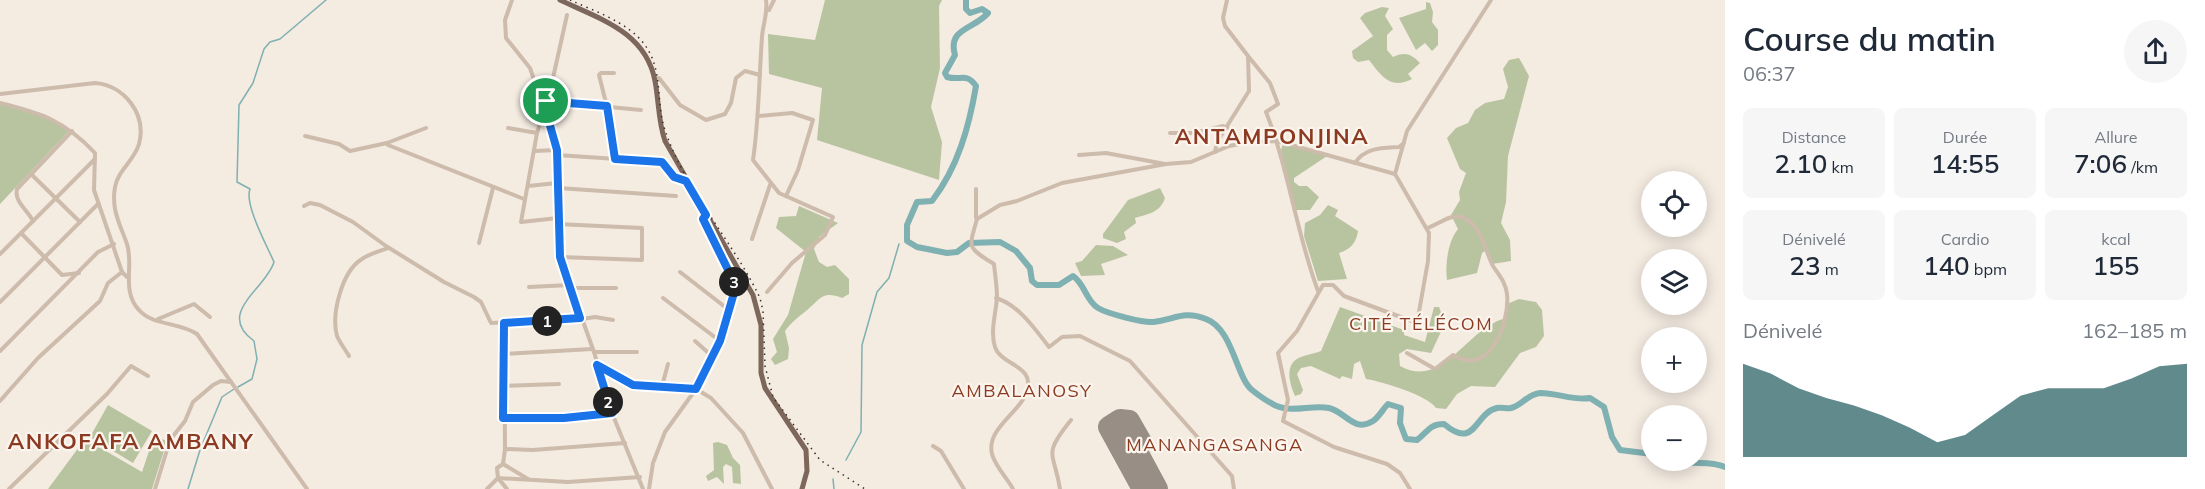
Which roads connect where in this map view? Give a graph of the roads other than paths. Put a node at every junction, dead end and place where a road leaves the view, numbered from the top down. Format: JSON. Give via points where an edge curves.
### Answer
{"nodes":[{"id":1,"x":512,"y":0,"type":"edge"},
{"id":2,"x":560,"y":0,"type":"edge"},
{"id":3,"x":766,"y":0,"type":"edge"},
{"id":4,"x":774,"y":0,"type":"edge"},
{"id":5,"x":1227,"y":0,"type":"edge"},
{"id":6,"x":1491,"y":0,"type":"edge"},
{"id":7,"x":768,"y":13,"type":"junction"},
{"id":8,"x":567,"y":15,"type":"dead end"},
{"id":9,"x":1248,"y":56,"type":"junction"},
{"id":10,"x":614,"y":73,"type":"dead end"},
{"id":11,"x":760,"y":75,"type":"junction"},
{"id":12,"x":655,"y":79,"type":"junction"},
{"id":13,"x":0,"y":94,"type":"edge"},
{"id":14,"x":544,"y":101,"type":"junction"},
{"id":15,"x":0,"y":103,"type":"edge"},
{"id":16,"x":607,"y":106,"type":"junction"},
{"id":17,"x":544,"y":110,"type":"junction"},
{"id":18,"x":641,"y":110,"type":"dead end"},
{"id":19,"x":759,"y":116,"type":"junction"},
{"id":20,"x":426,"y":128,"type":"dead end"},
{"id":21,"x":508,"y":128,"type":"dead end"},
{"id":22,"x":1228,"y":128,"type":"junction"},
{"id":23,"x":72,"y":131,"type":"junction"},
{"id":24,"x":537,"y":133,"type":"junction"},
{"id":25,"x":1170,"y":133,"type":"dead end"},
{"id":26,"x":305,"y":136,"type":"dead end"},
{"id":27,"x":1277,"y":141,"type":"junction"},
{"id":28,"x":1405,"y":142,"type":"junction"},
{"id":29,"x":387,"y":143,"type":"junction"},
{"id":30,"x":534,"y":151,"type":"junction"},
{"id":31,"x":557,"y":153,"type":"junction"},
{"id":32,"x":1215,"y":153,"type":"junction"},
{"id":33,"x":1079,"y":155,"type":"dead end"},
{"id":34,"x":95,"y":159,"type":"junction"},
{"id":35,"x":615,"y":159,"type":"junction"},
{"id":36,"x":1150,"y":160,"type":"junction"},
{"id":37,"x":1355,"y":163,"type":"junction"},
{"id":38,"x":1166,"y":164,"type":"junction"},
{"id":39,"x":1151,"y":168,"type":"junction"},
{"id":40,"x":31,"y":174,"type":"junction"},
{"id":41,"x":1395,"y":174,"type":"junction"},
{"id":42,"x":686,"y":181,"type":"junction"},
{"id":43,"x":770,"y":184,"type":"junction"},
{"id":44,"x":528,"y":186,"type":"junction"},
{"id":45,"x":557,"y":186,"type":"junction"},
{"id":46,"x":493,"y":188,"type":"junction"},
{"id":47,"x":976,"y":189,"type":"dead end"},
{"id":48,"x":676,"y":196,"type":"dead end"},
{"id":49,"x":786,"y":196,"type":"junction"},
{"id":50,"x":56,"y":199,"type":"junction"},
{"id":51,"x":524,"y":199,"type":"junction"},
{"id":52,"x":98,"y":204,"type":"junction"},
{"id":53,"x":304,"y":206,"type":"dead end"},
{"id":54,"x":706,"y":215,"type":"junction"},
{"id":55,"x":976,"y":219,"type":"junction"},
{"id":56,"x":33,"y":221,"type":"junction"},
{"id":57,"x":558,"y":221,"type":"junction"},
{"id":58,"x":80,"y":222,"type":"junction"},
{"id":59,"x":1427,"y":228,"type":"junction"},
{"id":60,"x":21,"y":233,"type":"junction"},
{"id":61,"x":752,"y":239,"type":"dead end"},
{"id":62,"x":479,"y":243,"type":"dead end"},
{"id":63,"x":114,"y":244,"type":"junction"},
{"id":64,"x":389,"y":248,"type":"junction"},
{"id":65,"x":0,"y":254,"type":"edge"},
{"id":66,"x":44,"y":257,"type":"junction"},
{"id":67,"x":560,"y":257,"type":"junction"},
{"id":68,"x":80,"y":272,"type":"junction"},
{"id":69,"x":122,"y":272,"type":"junction"},
{"id":70,"x":680,"y":272,"type":"dead end"},
{"id":71,"x":127,"y":277,"type":"junction"},
{"id":72,"x":570,"y":287,"type":"junction"},
{"id":73,"x":530,"y":288,"type":"dead end"},
{"id":74,"x":616,"y":288,"type":"dead end"},
{"id":75,"x":1318,"y":291,"type":"junction"},
{"id":76,"x":767,"y":292,"type":"dead end"},
{"id":77,"x":663,"y":298,"type":"dead end"},
{"id":78,"x":996,"y":298,"type":"junction"},
{"id":79,"x":0,"y":302,"type":"edge"},
{"id":80,"x":729,"y":310,"type":"junction"},
{"id":81,"x":210,"y":317,"type":"dead end"},
{"id":82,"x":581,"y":319,"type":"junction"},
{"id":83,"x":155,"y":320,"type":"junction"},
{"id":84,"x":613,"y":320,"type":"dead end"},
{"id":85,"x":504,"y":323,"type":"junction"},
{"id":86,"x":695,"y":341,"type":"dead end"},
{"id":87,"x":720,"y":341,"type":"junction"},
{"id":88,"x":593,"y":350,"type":"junction"},
{"id":89,"x":0,"y":351,"type":"edge"},
{"id":90,"x":637,"y":352,"type":"dead end"},
{"id":91,"x":1407,"y":353,"type":"dead end"},
{"id":92,"x":503,"y":354,"type":"junction"},
{"id":93,"x":349,"y":356,"type":"dead end"},
{"id":94,"x":713,"y":357,"type":"junction"},
{"id":95,"x":668,"y":364,"type":"dead end"},
{"id":96,"x":597,"y":365,"type":"junction"},
{"id":97,"x":148,"y":376,"type":"dead end"},
{"id":98,"x":559,"y":384,"type":"dead end"},
{"id":99,"x":503,"y":386,"type":"junction"},
{"id":100,"x":662,"y":386,"type":"junction"},
{"id":101,"x":235,"y":387,"type":"junction"},
{"id":102,"x":696,"y":389,"type":"junction"},
{"id":103,"x":0,"y":401,"type":"edge"},
{"id":104,"x":612,"y":413,"type":"junction"},
{"id":105,"x":503,"y":418,"type":"junction"},
{"id":106,"x":1071,"y":420,"type":"dead end"},
{"id":107,"x":625,"y":443,"type":"junction"},
{"id":108,"x":933,"y":446,"type":"dead end"},
{"id":109,"x":505,"y":449,"type":"junction"},
{"id":110,"x":502,"y":464,"type":"junction"},
{"id":111,"x":640,"y":477,"type":"junction"},
{"id":112,"x":498,"y":478,"type":"junction"},
{"id":113,"x":530,"y":479,"type":"junction"},
{"id":114,"x":9,"y":489,"type":"edge"},
{"id":115,"x":155,"y":489,"type":"edge"},
{"id":116,"x":307,"y":489,"type":"edge"},
{"id":117,"x":487,"y":489,"type":"edge"},
{"id":118,"x":507,"y":489,"type":"edge"},
{"id":119,"x":643,"y":489,"type":"edge"},
{"id":120,"x":649,"y":489,"type":"edge"},
{"id":121,"x":772,"y":489,"type":"edge"},
{"id":122,"x":802,"y":489,"type":"edge"},
{"id":123,"x":964,"y":489,"type":"edge"},
{"id":124,"x":1013,"y":489,"type":"edge"},
{"id":125,"x":1060,"y":489,"type":"edge"},
{"id":126,"x":1234,"y":489,"type":"edge"},
{"id":127,"x":1410,"y":489,"type":"edge"}],
"edges":[{"from":1,"to":14,"type":"street","via":[[505,20],[506,38],[530,68]]},
{"from":2,"to":12,"type":"main road","via":[[632,37],[645,52]]},
{"from":3,"to":7,"type":"street"},
{"from":4,"to":7,"type":"street"},
{"from":5,"to":9,"type":"street","via":[[1225,26]]},
{"from":6,"to":28,"type":"street","via":[[1407,131]]},
{"from":7,"to":11,"type":"street","via":[[762,34]]},
{"from":8,"to":14,"type":"street"},
{"from":9,"to":22,"type":"street","via":[[1249,91]]},
{"from":9,"to":27,"type":"street","via":[[1277,96],[1278,104],[1266,112]]},
{"from":10,"to":16,"type":"street","via":[[599,75]]},
{"from":11,"to":12,"type":"street","via":[[745,71],[736,78],[725,114],[706,120],[680,105],[659,78]]},
{"from":11,"to":19,"type":"street"},
{"from":12,"to":42,"type":"main road","via":[[660,127]]},
{"from":13,"to":71,"type":"street","via":[[95,83],[122,92],[130,102],[139,122],[139,144],[117,178],[114,192],[116,220],[127,244]]},
{"from":14,"to":16,"type":"street"},
{"from":14,"to":17,"type":"street"},
{"from":15,"to":23,"type":"street","via":[[44,114]]},
{"from":16,"to":18,"type":"street"},
{"from":16,"to":35,"type":"street"},
{"from":17,"to":24,"type":"street"},
{"from":17,"to":31,"type":"street"},
{"from":19,"to":43,"type":"street","via":[[753,160]]},
{"from":19,"to":49,"type":"street","via":[[792,113],[813,120]]},
{"from":20,"to":29,"type":"street"},
{"from":21,"to":24,"type":"street"},
{"from":22,"to":25,"type":"street"},
{"from":22,"to":32,"type":"street","via":[[1217,142]]},
{"from":23,"to":34,"type":"street","via":[[95,153]]},
{"from":23,"to":40,"type":"street"},
{"from":24,"to":30,"type":"street"},
{"from":26,"to":29,"type":"street","via":[[339,144],[350,151]]},
{"from":27,"to":32,"type":"street","via":[[1238,144]]},
{"from":27,"to":37,"type":"street"},
{"from":27,"to":75,"type":"street"},
{"from":28,"to":37,"type":"street","via":[[1399,147],[1364,153]]},
{"from":28,"to":41,"type":"street"},
{"from":29,"to":46,"type":"street"},
{"from":30,"to":31,"type":"street"},
{"from":30,"to":44,"type":"street"},
{"from":31,"to":35,"type":"street"},
{"from":31,"to":45,"type":"street"},
{"from":32,"to":38,"type":"street","via":[[1191,162]]},
{"from":33,"to":36,"type":"street","via":[[1106,153]]},
{"from":34,"to":50,"type":"street"},
{"from":34,"to":52,"type":"street"},
{"from":35,"to":42,"type":"street","via":[[662,162],[674,177]]},
{"from":36,"to":38,"type":"street"},
{"from":36,"to":39,"type":"street"},
{"from":37,"to":41,"type":"street"},
{"from":38,"to":39,"type":"street"},
{"from":39,"to":55,"type":"street","via":[[1062,183],[1000,205]]},
{"from":40,"to":50,"type":"street"},
{"from":40,"to":56,"type":"street","via":[[16,194]]},
{"from":41,"to":59,"type":"street"},
{"from":42,"to":54,"type":"main road"},
{"from":43,"to":49,"type":"street"},
{"from":43,"to":61,"type":"street"},
{"from":44,"to":45,"type":"street"},
{"from":44,"to":51,"type":"street"},
{"from":45,"to":48,"type":"street"},
{"from":45,"to":57,"type":"street"},
{"from":46,"to":51,"type":"street"},
{"from":46,"to":62,"type":"street"},
{"from":47,"to":55,"type":"street"},
{"from":49,"to":76,"type":"street","via":[[833,217],[825,235],[792,263]]},
{"from":50,"to":56,"type":"street"},
{"from":50,"to":58,"type":"street"},
{"from":51,"to":57,"type":"street","via":[[521,222]]},
{"from":52,"to":58,"type":"street"},
{"from":52,"to":63,"type":"street"},
{"from":53,"to":64,"type":"street","via":[[320,204]]},
{"from":54,"to":80,"type":"street","via":[[703,219],[707,230],[736,286]]},
{"from":54,"to":122,"type":"main road","via":[[753,295],[760,325],[765,388],[806,450],[807,471]]},
{"from":55,"to":78,"type":"street","via":[[970,239],[973,249],[994,264]]},
{"from":56,"to":60,"type":"street"},
{"from":57,"to":67,"type":"street"},
{"from":57,"to":67,"type":"street","via":[[642,228],[642,260]]},
{"from":58,"to":66,"type":"street"},
{"from":59,"to":75,"type":"street","via":[[1428,261],[1417,323],[1344,296],[1333,285],[1323,285]]},
{"from":59,"to":91,"type":"street","via":[[1449,217],[1469,222],[1481,236],[1506,285],[1507,304],[1493,349],[1482,358],[1460,360],[1453,356],[1435,369]]},
{"from":60,"to":65,"type":"street"},
{"from":60,"to":66,"type":"street"},
{"from":63,"to":68,"type":"street","via":[[98,252]]},
{"from":63,"to":69,"type":"street"},
{"from":64,"to":85,"type":"street","via":[[481,302],[491,323]]},
{"from":64,"to":93,"type":"street","via":[[355,264],[341,286],[336,326],[340,344]]},
{"from":66,"to":68,"type":"street","via":[[62,275]]},
{"from":66,"to":79,"type":"street"},
{"from":67,"to":72,"type":"street"},
{"from":68,"to":89,"type":"street"},
{"from":69,"to":71,"type":"street"},
{"from":69,"to":103,"type":"street","via":[[108,283],[100,301],[38,358]]},
{"from":70,"to":80,"type":"street"},
{"from":71,"to":83,"type":"street","via":[[138,310]]},
{"from":72,"to":73,"type":"street"},
{"from":72,"to":74,"type":"street"},
{"from":72,"to":82,"type":"street"},
{"from":75,"to":127,"type":"street","via":[[1316,302],[1278,353],[1288,400],[1283,421],[1334,447],[1388,464],[1400,473]]},
{"from":77,"to":87,"type":"street"},
{"from":78,"to":124,"type":"street","via":[[994,345],[998,354],[1025,373],[1028,380],[1028,390],[1007,416],[991,446]]},
{"from":78,"to":126,"type":"street","via":[[1020,313],[1049,347],[1062,337],[1080,336],[1130,361],[1232,476]]},
{"from":80,"to":87,"type":"street"},
{"from":81,"to":83,"type":"street","via":[[194,304]]},
{"from":82,"to":84,"type":"street"},
{"from":82,"to":85,"type":"street"},
{"from":82,"to":88,"type":"street"},
{"from":83,"to":101,"type":"street","via":[[179,324],[197,334]]},
{"from":85,"to":92,"type":"street"},
{"from":86,"to":94,"type":"street"},
{"from":87,"to":94,"type":"street"},
{"from":88,"to":90,"type":"street"},
{"from":88,"to":92,"type":"street"},
{"from":88,"to":96,"type":"street"},
{"from":92,"to":99,"type":"street"},
{"from":94,"to":102,"type":"street"},
{"from":95,"to":100,"type":"street"},
{"from":96,"to":100,"type":"street","via":[[633,385]]},
{"from":96,"to":104,"type":"street"},
{"from":97,"to":114,"type":"street","via":[[131,366]]},
{"from":98,"to":99,"type":"street"},
{"from":99,"to":105,"type":"street"},
{"from":100,"to":102,"type":"street"},
{"from":101,"to":115,"type":"street","via":[[221,381],[193,402],[170,440]]},
{"from":101,"to":116,"type":"street"},
{"from":102,"to":120,"type":"street","via":[[665,432],[653,463]]},
{"from":102,"to":121,"type":"street","via":[[716,402],[743,434]]},
{"from":104,"to":105,"type":"street"},
{"from":104,"to":107,"type":"street"},
{"from":105,"to":109,"type":"street"},
{"from":106,"to":125,"type":"street","via":[[1056,438],[1052,451]]},
{"from":107,"to":109,"type":"street"},
{"from":107,"to":111,"type":"street"},
{"from":108,"to":123,"type":"street","via":[[941,451]]},
{"from":109,"to":110,"type":"street"},
{"from":110,"to":112,"type":"street","via":[[497,468]]},
{"from":110,"to":113,"type":"street"},
{"from":111,"to":113,"type":"street","via":[[568,482]]},
{"from":111,"to":119,"type":"street"},
{"from":112,"to":113,"type":"street"},
{"from":112,"to":117,"type":"street"},
{"from":112,"to":118,"type":"street"}]}
